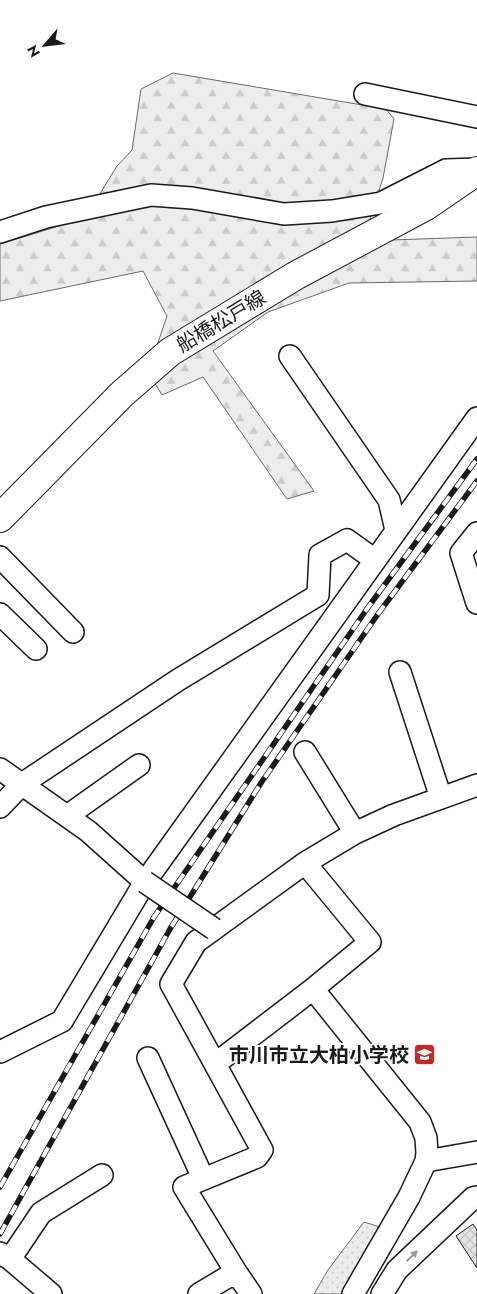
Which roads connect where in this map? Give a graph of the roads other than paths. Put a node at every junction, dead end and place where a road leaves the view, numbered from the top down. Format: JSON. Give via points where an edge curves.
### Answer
{"nodes":[{"id":1,"x":365,"y":94,"type":"dead end"},
{"id":2,"x":477,"y":117,"type":"edge"},
{"id":3,"x":477,"y":170,"type":"edge"},
{"id":4,"x":0,"y":232,"type":"edge"},
{"id":5,"x":290,"y":356,"type":"dead end"},
{"id":6,"x":477,"y":418,"type":"edge"},
{"id":7,"x":0,"y":518,"type":"edge"},
{"id":8,"x":396,"y":530,"type":"junction"},
{"id":9,"x":477,"y":534,"type":"edge"},
{"id":10,"x":0,"y":557,"type":"edge"},
{"id":11,"x":375,"y":560,"type":"junction"},
{"id":12,"x":477,"y":603,"type":"edge"},
{"id":13,"x":0,"y":614,"type":"edge"},
{"id":14,"x":73,"y":632,"type":"dead end"},
{"id":15,"x":36,"y":649,"type":"dead end"},
{"id":16,"x":400,"y":672,"type":"dead end"},
{"id":17,"x":304,"y":752,"type":"dead end"},
{"id":18,"x":139,"y":765,"type":"dead end"},
{"id":19,"x":0,"y":769,"type":"edge"},
{"id":20,"x":22,"y":784,"type":"junction"},
{"id":21,"x":477,"y":785,"type":"edge"},
{"id":22,"x":441,"y":798,"type":"junction"},
{"id":23,"x":0,"y":807,"type":"edge"},
{"id":24,"x":67,"y":816,"type":"junction"},
{"id":25,"x":355,"y":833,"type":"junction"},
{"id":26,"x":306,"y":863,"type":"junction"},
{"id":27,"x":145,"y":882,"type":"junction"},
{"id":28,"x":214,"y":929,"type":"junction"},
{"id":29,"x":312,"y":989,"type":"junction"},
{"id":30,"x":0,"y":1052,"type":"edge"},
{"id":31,"x":148,"y":1058,"type":"dead end"},
{"id":32,"x":215,"y":1064,"type":"junction"},
{"id":33,"x":477,"y":1152,"type":"edge"},
{"id":34,"x":426,"y":1161,"type":"junction"},
{"id":35,"x":102,"y":1175,"type":"dead end"},
{"id":36,"x":203,"y":1178,"type":"junction"},
{"id":37,"x":477,"y":1197,"type":"edge"},
{"id":38,"x":5,"y":1256,"type":"edge"},
{"id":39,"x":236,"y":1272,"type":"junction"},
{"id":40,"x":51,"y":1294,"type":"edge"},
{"id":41,"x":199,"y":1294,"type":"edge"},
{"id":42,"x":251,"y":1294,"type":"edge"},
{"id":43,"x":353,"y":1294,"type":"edge"},
{"id":44,"x":382,"y":1294,"type":"edge"}],
"edges":[{"from":1,"to":2,"type":"street"},
{"from":3,"to":4,"type":"street","via":[[446,170],[381,203],[332,211],[284,214],[192,198],[151,195],[46,217]]},
{"from":3,"to":7,"type":"main road","name":"船橋松戸線","via":[[426,206],[295,276],[170,352],[122,394]]},
{"from":5,"to":8,"type":"street","via":[[388,500]]},
{"from":6,"to":8,"type":"street"},
{"from":8,"to":11,"type":"street"},
{"from":9,"to":12,"type":"street","via":[[461,553]]},
{"from":10,"to":14,"type":"street"},
{"from":11,"to":20,"type":"street","via":[[347,540],[320,554],[318,595],[178,680]]},
{"from":11,"to":27,"type":"street"},
{"from":13,"to":15,"type":"street"},
{"from":16,"to":22,"type":"street"},
{"from":17,"to":25,"type":"street"},
{"from":18,"to":24,"type":"street"},
{"from":19,"to":20,"type":"street"},
{"from":20,"to":23,"type":"street"},
{"from":20,"to":24,"type":"street"},
{"from":21,"to":22,"type":"street"},
{"from":22,"to":25,"type":"street"},
{"from":24,"to":27,"type":"street"},
{"from":25,"to":26,"type":"street"},
{"from":26,"to":28,"type":"street"},
{"from":26,"to":29,"type":"street","via":[[370,942]]},
{"from":27,"to":28,"type":"street","bridge":true},
{"from":27,"to":30,"type":"street","via":[[62,1021]]},
{"from":28,"to":32,"type":"street","via":[[196,942],[171,984]]},
{"from":29,"to":32,"type":"street"},
{"from":29,"to":34,"type":"street","via":[[420,1122],[426,1138]]},
{"from":31,"to":36,"type":"street"},
{"from":32,"to":36,"type":"street","via":[[262,1150],[257,1157]]},
{"from":33,"to":34,"type":"street"},
{"from":34,"to":43,"type":"street"},
{"from":35,"to":38,"type":"street","via":[[41,1213]]},
{"from":36,"to":39,"type":"street","via":[[184,1187]]},
{"from":44,"to":37,"type":"street","one_way":true,"via":[[398,1270]]},
{"from":38,"to":40,"type":"street"},
{"from":39,"to":41,"type":"street"},
{"from":39,"to":42,"type":"street"}]}
